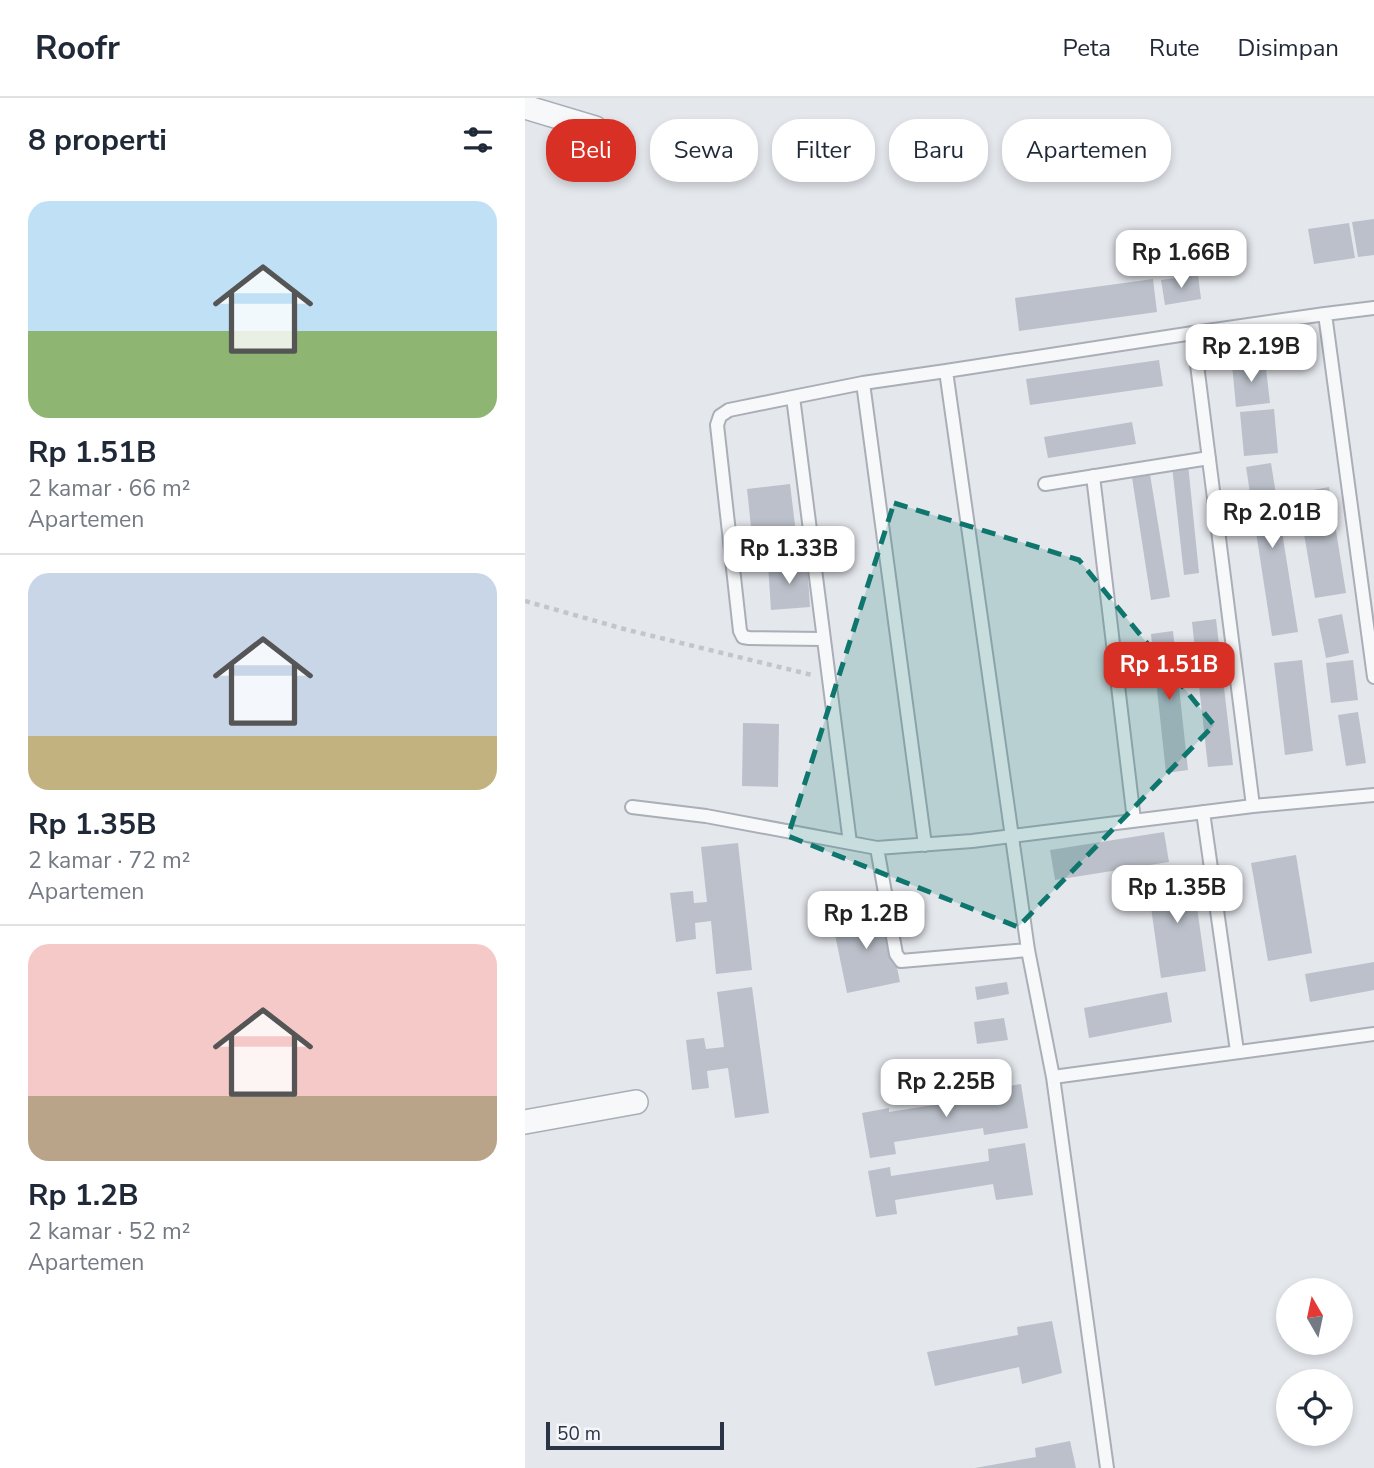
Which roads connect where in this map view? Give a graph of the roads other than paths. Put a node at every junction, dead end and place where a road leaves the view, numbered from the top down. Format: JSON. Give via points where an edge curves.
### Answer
{"nodes":[{"id":1,"x":526,"y":109,"type":"edge"},
{"id":2,"x":562,"y":119,"type":"edge"},
{"id":3,"x":1374,"y":308,"type":"edge"},
{"id":4,"x":1325,"y":314,"type":"junction"},
{"id":5,"x":1193,"y":333,"type":"junction"},
{"id":6,"x":946,"y":371,"type":"junction"},
{"id":7,"x":863,"y":383,"type":"junction"},
{"id":8,"x":793,"y":397,"type":"junction"},
{"id":9,"x":1209,"y":458,"type":"junction"},
{"id":10,"x":1093,"y":476,"type":"junction"},
{"id":11,"x":1045,"y":484,"type":"dead end"},
{"id":12,"x":823,"y":639,"type":"junction"},
{"id":13,"x":1374,"y":677,"type":"edge"},
{"id":14,"x":1374,"y":795,"type":"edge"},
{"id":15,"x":1253,"y":806,"type":"junction"},
{"id":16,"x":632,"y":807,"type":"dead end"},
{"id":17,"x":1203,"y":812,"type":"junction"},
{"id":18,"x":1134,"y":820,"type":"junction"},
{"id":19,"x":1013,"y":836,"type":"junction"},
{"id":20,"x":850,"y":843,"type":"junction"},
{"id":21,"x":925,"y":845,"type":"junction"},
{"id":22,"x":877,"y":848,"type":"junction"},
{"id":23,"x":1028,"y":950,"type":"junction"},
{"id":24,"x":1374,"y":1034,"type":"edge"},
{"id":25,"x":1237,"y":1051,"type":"junction"},
{"id":26,"x":1053,"y":1077,"type":"junction"},
{"id":27,"x":636,"y":1102,"type":"dead end"},
{"id":28,"x":525,"y":1122,"type":"edge"},
{"id":29,"x":1107,"y":1468,"type":"edge"}],
"edges":[{"from":1,"to":2,"type":"street"},
{"from":3,"to":4,"type":"lane"},
{"from":4,"to":5,"type":"lane"},
{"from":4,"to":13,"type":"lane"},
{"from":5,"to":6,"type":"lane"},
{"from":5,"to":9,"type":"lane"},
{"from":6,"to":7,"type":"lane"},
{"from":6,"to":19,"type":"lane"},
{"from":7,"to":8,"type":"lane"},
{"from":7,"to":21,"type":"lane"},
{"from":8,"to":12,"type":"lane"},
{"from":8,"to":12,"type":"lane","via":[[729,410],[717,425],[740,631],[749,638]]},
{"from":9,"to":10,"type":"lane"},
{"from":9,"to":15,"type":"lane"},
{"from":10,"to":11,"type":"lane"},
{"from":10,"to":18,"type":"lane"},
{"from":12,"to":20,"type":"lane"},
{"from":14,"to":15,"type":"lane"},
{"from":15,"to":17,"type":"lane"},
{"from":16,"to":20,"type":"lane"},
{"from":17,"to":18,"type":"lane"},
{"from":17,"to":25,"type":"lane"},
{"from":18,"to":19,"type":"lane"},
{"from":19,"to":21,"type":"lane"},
{"from":19,"to":23,"type":"lane"},
{"from":20,"to":22,"type":"lane"},
{"from":21,"to":22,"type":"lane"},
{"from":22,"to":23,"type":"lane","via":[[901,961]]},
{"from":23,"to":26,"type":"lane"},
{"from":24,"to":25,"type":"lane"},
{"from":25,"to":26,"type":"lane"},
{"from":26,"to":29,"type":"lane"},
{"from":27,"to":28,"type":"street"}]}
